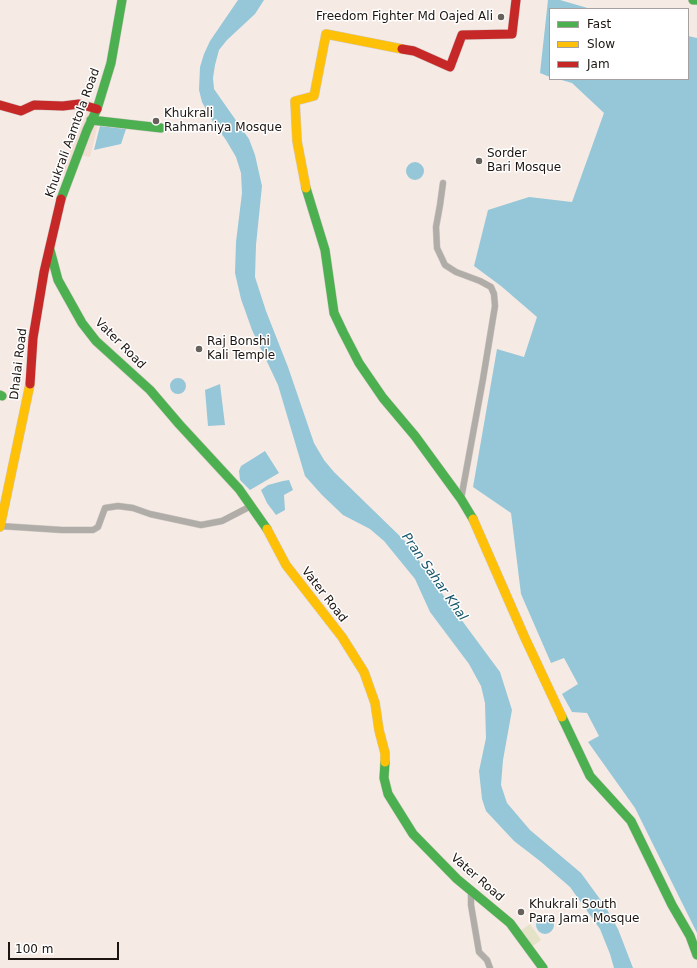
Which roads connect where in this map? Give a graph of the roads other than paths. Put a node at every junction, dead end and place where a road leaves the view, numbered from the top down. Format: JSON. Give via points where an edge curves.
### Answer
{"nodes":[{"id":1,"x":122,"y":0,"type":"edge"},
{"id":2,"x":516,"y":0,"type":"edge"},
{"id":3,"x":693,"y":0,"type":"edge"},
{"id":4,"x":697,"y":0,"type":"edge"},
{"id":5,"x":0,"y":105,"type":"edge"},
{"id":6,"x":97,"y":109,"type":"junction"},
{"id":7,"x":91,"y":120,"type":"junction"},
{"id":8,"x":161,"y":128,"type":"dead end"},
{"id":9,"x":443,"y":183,"type":"dead end"},
{"id":10,"x":50,"y":250,"type":"junction"},
{"id":11,"x":461,"y":499,"type":"junction"},
{"id":12,"x":251,"y":506,"type":"junction"},
{"id":13,"x":0,"y":527,"type":"edge"},
{"id":14,"x":471,"y":890,"type":"junction"},
{"id":15,"x":697,"y":956,"type":"edge"},
{"id":16,"x":490,"y":968,"type":"edge"},
{"id":17,"x":542,"y":968,"type":"edge"}],
"edges":[{"from":1,"to":6,"type":"street","name":"Khukrali Aamtola Road","via":[[111,63]]},
{"from":2,"to":11,"type":"street","via":[[512,34],[462,35],[450,67],[414,51],[326,34],[314,96],[295,101],[297,141],[304,181],[325,250],[334,313],[359,363]]},
{"from":3,"to":4,"type":"street"},
{"from":5,"to":6,"type":"street","via":[[21,112],[34,105],[79,104]]},
{"from":6,"to":7,"type":"street","name":"Khukrali Aamtola Road"},
{"from":7,"to":8,"type":"street"},
{"from":7,"to":10,"type":"street","name":"Khukrali Aamtola Road","via":[[62,195]]},
{"from":9,"to":11,"type":"street","via":[[436,227],[437,248],[445,265],[491,288],[495,306]]},
{"from":10,"to":12,"type":"street","name":"Vater Road","via":[[58,280],[82,323],[96,341],[150,390]]},
{"from":10,"to":13,"type":"street","name":"Dhalai Road","via":[[34,338],[31,380]]},
{"from":11,"to":15,"type":"street","via":[[476,524],[524,638],[590,776],[631,821],[690,936]]},
{"from":12,"to":13,"type":"street","via":[[222,521],[201,525],[118,506],[105,508],[98,527],[93,530]]},
{"from":12,"to":14,"type":"street","name":"Vater Road","via":[[274,540],[286,565],[342,637],[364,672],[375,703],[385,753],[384,778],[396,810],[413,834]]},
{"from":14,"to":16,"type":"street","via":[[471,906],[480,952]]},
{"from":14,"to":17,"type":"street","name":"Vater Road","via":[[510,923]]}]}
